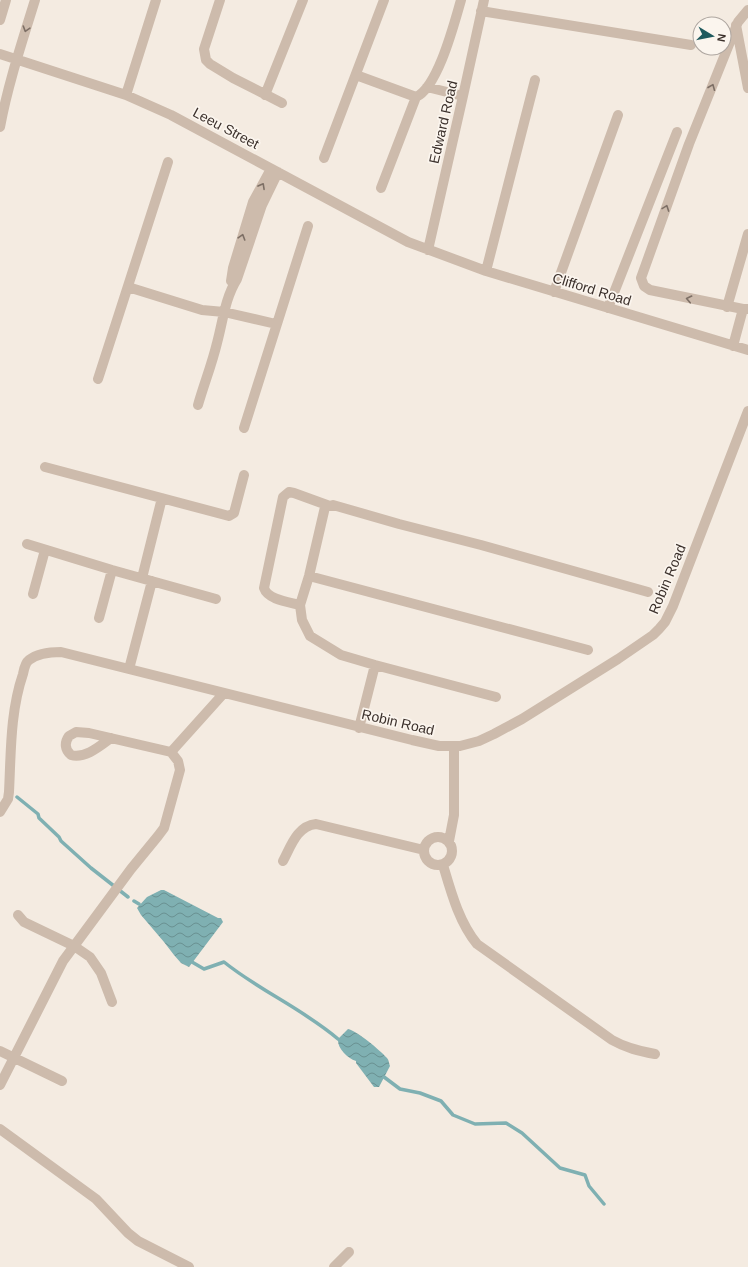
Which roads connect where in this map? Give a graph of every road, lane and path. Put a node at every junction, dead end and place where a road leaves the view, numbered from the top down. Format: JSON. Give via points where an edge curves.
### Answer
{"nodes":[{"id":1,"x":6,"y":0,"type":"edge"},
{"id":2,"x":35,"y":0,"type":"edge"},
{"id":3,"x":156,"y":0,"type":"edge"},
{"id":4,"x":220,"y":0,"type":"edge"},
{"id":5,"x":303,"y":0,"type":"edge"},
{"id":6,"x":384,"y":0,"type":"edge"},
{"id":7,"x":462,"y":0,"type":"edge"},
{"id":8,"x":484,"y":0,"type":"edge"},
{"id":9,"x":748,"y":10,"type":"edge"},
{"id":10,"x":481,"y":11,"type":"junction"},
{"id":11,"x":0,"y":20,"type":"edge"},
{"id":12,"x":736,"y":25,"type":"junction"},
{"id":13,"x":691,"y":45,"type":"dead end"},
{"id":14,"x":0,"y":54,"type":"edge"},
{"id":15,"x":17,"y":59,"type":"junction"},
{"id":16,"x":356,"y":74,"type":"junction"},
{"id":17,"x":535,"y":80,"type":"dead end"},
{"id":18,"x":427,"y":87,"type":"junction"},
{"id":19,"x":748,"y":88,"type":"edge"},
{"id":20,"x":126,"y":95,"type":"junction"},
{"id":21,"x":265,"y":95,"type":"junction"},
{"id":22,"x":463,"y":96,"type":"junction"},
{"id":23,"x":416,"y":97,"type":"junction"},
{"id":24,"x":282,"y":103,"type":"dead end"},
{"id":25,"x":618,"y":115,"type":"dead end"},
{"id":26,"x":0,"y":127,"type":"edge"},
{"id":27,"x":677,"y":132,"type":"dead end"},
{"id":28,"x":324,"y":158,"type":"dead end"},
{"id":29,"x":168,"y":162,"type":"dead end"},
{"id":30,"x":275,"y":171,"type":"junction"},
{"id":31,"x":381,"y":188,"type":"dead end"},
{"id":32,"x":308,"y":226,"type":"dead end"},
{"id":33,"x":748,"y":234,"type":"edge"},
{"id":34,"x":428,"y":250,"type":"junction"},
{"id":35,"x":486,"y":271,"type":"junction"},
{"id":36,"x":128,"y":287,"type":"junction"},
{"id":37,"x":554,"y":292,"type":"junction"},
{"id":38,"x":727,"y":307,"type":"junction"},
{"id":39,"x":608,"y":308,"type":"junction"},
{"id":40,"x":746,"y":309,"type":"edge"},
{"id":41,"x":224,"y":312,"type":"junction"},
{"id":42,"x":276,"y":324,"type":"junction"},
{"id":43,"x":733,"y":346,"type":"junction"},
{"id":44,"x":748,"y":350,"type":"edge"},
{"id":45,"x":98,"y":379,"type":"dead end"},
{"id":46,"x":198,"y":405,"type":"dead end"},
{"id":47,"x":748,"y":411,"type":"edge"},
{"id":48,"x":244,"y":428,"type":"dead end"},
{"id":49,"x":45,"y":466,"type":"dead end"},
{"id":50,"x":244,"y":475,"type":"dead end"},
{"id":51,"x":162,"y":498,"type":"junction"},
{"id":52,"x":327,"y":505,"type":"junction"},
{"id":53,"x":27,"y":544,"type":"dead end"},
{"id":54,"x":45,"y":550,"type":"junction"},
{"id":55,"x":112,"y":570,"type":"junction"},
{"id":56,"x":309,"y":576,"type":"junction"},
{"id":57,"x":142,"y":578,"type":"junction"},
{"id":58,"x":152,"y":581,"type":"junction"},
{"id":59,"x":648,"y":592,"type":"dead end"},
{"id":60,"x":33,"y":594,"type":"dead end"},
{"id":61,"x":216,"y":599,"type":"dead end"},
{"id":62,"x":300,"y":605,"type":"junction"},
{"id":63,"x":99,"y":618,"type":"dead end"},
{"id":64,"x":588,"y":650,"type":"dead end"},
{"id":65,"x":374,"y":665,"type":"junction"},
{"id":66,"x":129,"y":669,"type":"junction"},
{"id":67,"x":224,"y":693,"type":"junction"},
{"id":68,"x":496,"y":697,"type":"dead end"},
{"id":69,"x":359,"y":728,"type":"junction"},
{"id":70,"x":111,"y":738,"type":"dead end"},
{"id":71,"x":454,"y":746,"type":"junction"},
{"id":72,"x":171,"y":752,"type":"junction"},
{"id":73,"x":0,"y":812,"type":"edge"},
{"id":74,"x":449,"y":841,"type":"junction"},
{"id":75,"x":424,"y":850,"type":"junction"},
{"id":76,"x":283,"y":861,"type":"dead end"},
{"id":77,"x":443,"y":865,"type":"junction"},
{"id":78,"x":18,"y":914,"type":"dead end"},
{"id":79,"x":74,"y":946,"type":"junction"},
{"id":80,"x":112,"y":1002,"type":"dead end"},
{"id":81,"x":0,"y":1051,"type":"edge"},
{"id":82,"x":655,"y":1054,"type":"dead end"},
{"id":83,"x":14,"y":1058,"type":"junction"},
{"id":84,"x":62,"y":1081,"type":"dead end"},
{"id":85,"x":0,"y":1085,"type":"edge"},
{"id":86,"x":0,"y":1129,"type":"edge"},
{"id":87,"x":349,"y":1252,"type":"dead end"},
{"id":88,"x":189,"y":1267,"type":"edge"},
{"id":89,"x":334,"y":1267,"type":"edge"}],
"edges":[{"from":1,"to":11,"type":"street"},
{"from":2,"to":15,"type":"street","one_way":true},
{"from":3,"to":20,"type":"street"},
{"from":4,"to":21,"type":"street","via":[[204,49],[206,60]]},
{"from":5,"to":21,"type":"street"},
{"from":6,"to":16,"type":"street"},
{"from":7,"to":18,"type":"street","via":[[443,55]]},
{"from":8,"to":10,"type":"street","name":"Edward Road"},
{"from":9,"to":12,"type":"street"},
{"from":10,"to":13,"type":"street"},
{"from":10,"to":22,"type":"street","name":"Edward Road"},
{"from":12,"to":19,"type":"street"},
{"from":38,"to":12,"type":"street","one_way":true,"via":[[650,290],[644,286],[641,278],[689,144]]},
{"from":14,"to":15,"type":"street","name":"Leeu Street"},
{"from":15,"to":20,"type":"street","name":"Leeu Street"},
{"from":15,"to":26,"type":"street"},
{"from":16,"to":23,"type":"street"},
{"from":16,"to":28,"type":"street"},
{"from":17,"to":35,"type":"street"},
{"from":18,"to":22,"type":"street"},
{"from":18,"to":23,"type":"street"},
{"from":20,"to":30,"type":"street","name":"Leeu Street","via":[[171,115]]},
{"from":21,"to":24,"type":"street"},
{"from":22,"to":34,"type":"street","name":"Edward Road"},
{"from":23,"to":31,"type":"street"},
{"from":25,"to":37,"type":"street"},
{"from":27,"to":39,"type":"street"},
{"from":29,"to":36,"type":"street"},
{"from":30,"to":34,"type":"street","name":"Leeu Street","via":[[408,242]]},
{"from":30,"to":41,"type":"street","via":[[253,202],[233,268],[231,289]]},
{"from":32,"to":42,"type":"street"},
{"from":33,"to":38,"type":"street"},
{"from":34,"to":35,"type":"street","name":"Clifford Road"},
{"from":35,"to":37,"type":"street","name":"Clifford Road"},
{"from":36,"to":41,"type":"street","via":[[202,310]]},
{"from":36,"to":45,"type":"street"},
{"from":37,"to":39,"type":"street","name":"Clifford Road"},
{"from":38,"to":40,"type":"street"},
{"from":39,"to":43,"type":"street","name":"Clifford Road"},
{"from":40,"to":43,"type":"street"},
{"from":41,"to":42,"type":"street"},
{"from":41,"to":46,"type":"street"},
{"from":42,"to":48,"type":"street"},
{"from":43,"to":44,"type":"street","name":"Clifford Road"},
{"from":47,"to":71,"type":"street","name":"Robin Road","via":[[673,606],[659,629],[618,659],[522,719],[479,741]]},
{"from":49,"to":51,"type":"street"},
{"from":50,"to":51,"type":"street","via":[[236,509],[231,515]]},
{"from":51,"to":57,"type":"street"},
{"from":52,"to":56,"type":"street"},
{"from":52,"to":59,"type":"street","via":[[481,544]]},
{"from":52,"to":62,"type":"street","via":[[294,493],[288,492],[283,496],[264,588],[271,597]]},
{"from":53,"to":54,"type":"street"},
{"from":54,"to":55,"type":"street"},
{"from":54,"to":60,"type":"street"},
{"from":55,"to":57,"type":"street"},
{"from":55,"to":63,"type":"street"},
{"from":56,"to":62,"type":"street"},
{"from":56,"to":64,"type":"street"},
{"from":57,"to":58,"type":"street"},
{"from":58,"to":61,"type":"street"},
{"from":58,"to":66,"type":"street"},
{"from":62,"to":65,"type":"street","via":[[302,620],[310,636],[341,655]]},
{"from":65,"to":68,"type":"street"},
{"from":65,"to":69,"type":"street"},
{"from":66,"to":67,"type":"street","name":"Robin Road"},
{"from":66,"to":73,"type":"street","name":"Robin Road","via":[[61,652],[42,654],[26,663],[16,701],[10,744],[8,799]]},
{"from":67,"to":69,"type":"street","name":"Robin Road"},
{"from":67,"to":72,"type":"street"},
{"from":69,"to":71,"type":"street","name":"Robin Road","via":[[439,746]]},
{"from":70,"to":72,"type":"street"},
{"from":71,"to":74,"type":"street","via":[[454,816]]},
{"from":72,"to":79,"type":"street","via":[[178,761],[180,770],[166,822]]},
{"from":74,"to":75,"type":"street","via":[[434,838],[426,844]]},
{"from":74,"to":77,"type":"street","via":[[452,852],[449,860]]},
{"from":75,"to":76,"type":"street","via":[[316,824],[298,833]]},
{"from":75,"to":77,"type":"street","via":[[430,862]]},
{"from":77,"to":82,"type":"street","via":[[464,923],[477,944],[623,1047]]},
{"from":78,"to":79,"type":"street","via":[[24,922]]},
{"from":79,"to":80,"type":"street","via":[[90,957],[101,973]]},
{"from":79,"to":83,"type":"street","via":[[63,961]]},
{"from":81,"to":83,"type":"street"},
{"from":83,"to":84,"type":"street"},
{"from":83,"to":85,"type":"street"},
{"from":86,"to":88,"type":"street","via":[[90,1194],[138,1241]]},
{"from":87,"to":89,"type":"street"}]}
